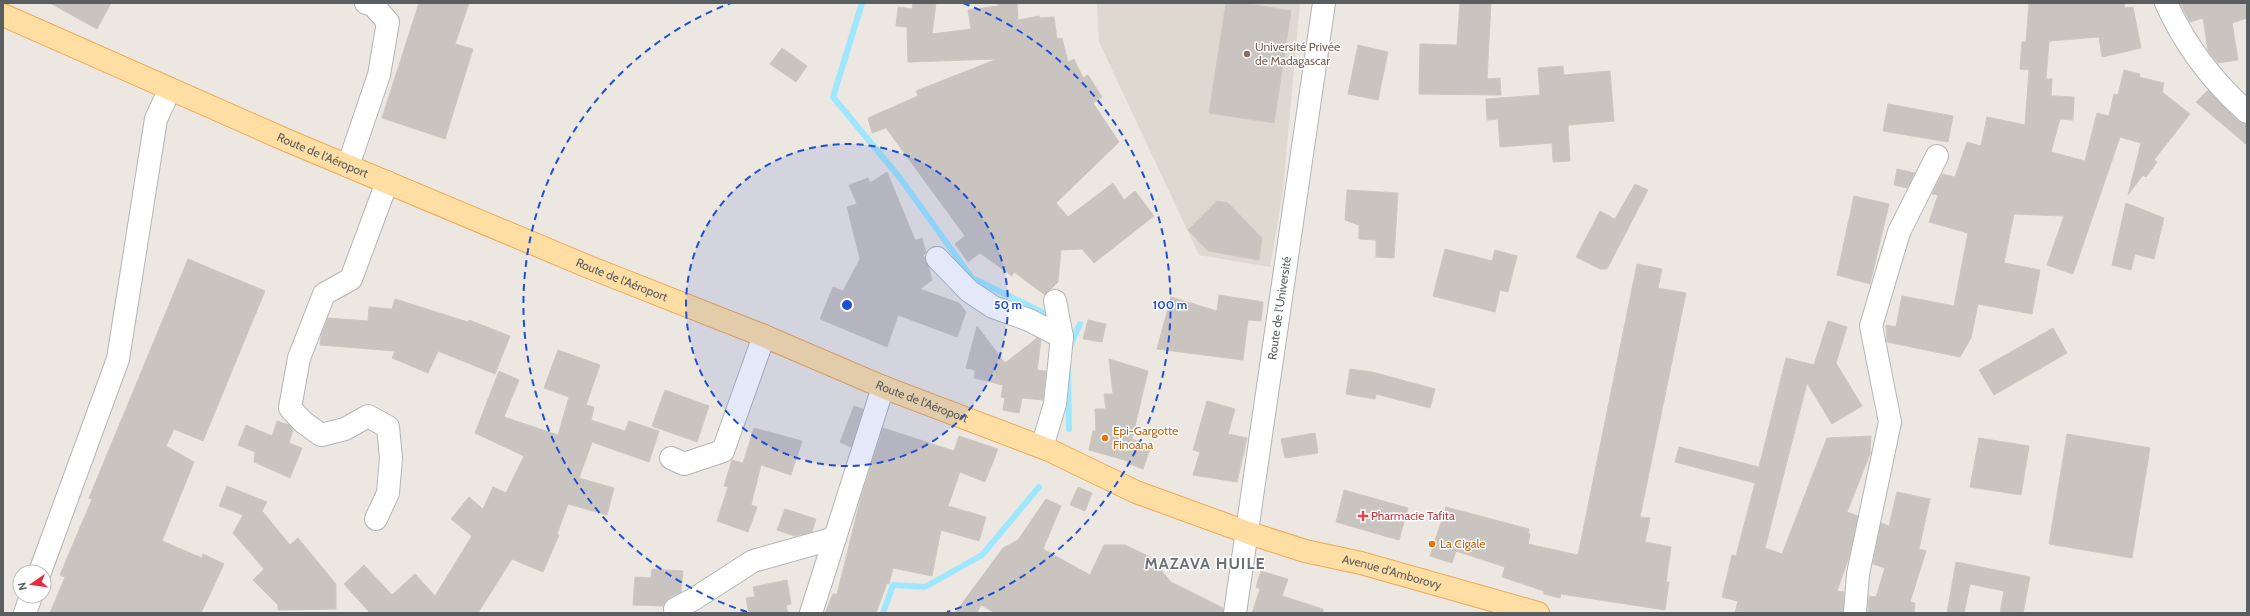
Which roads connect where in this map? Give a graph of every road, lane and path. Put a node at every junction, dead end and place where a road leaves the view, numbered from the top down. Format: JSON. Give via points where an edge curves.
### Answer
{"nodes":[{"id":1,"x":366,"y":3,"type":"edge"},
{"id":2,"x":1324,"y":3,"type":"edge"},
{"id":3,"x":2166,"y":3,"type":"edge"},
{"id":4,"x":3,"y":15,"type":"edge"},
{"id":5,"x":170,"y":89,"type":"junction"},
{"id":6,"x":2247,"y":112,"type":"edge"},
{"id":7,"x":1937,"y":156,"type":"dead end"},
{"id":8,"x":348,"y":166,"type":"junction"},
{"id":9,"x":387,"y":182,"type":"junction"},
{"id":10,"x":937,"y":258,"type":"dead end"},
{"id":11,"x":1056,"y":301,"type":"dead end"},
{"id":12,"x":764,"y":336,"type":"junction"},
{"id":13,"x":1062,"y":337,"type":"junction"},
{"id":14,"x":883,"y":387,"type":"junction"},
{"id":15,"x":1042,"y":447,"type":"junction"},
{"id":16,"x":671,"y":458,"type":"dead end"},
{"id":17,"x":376,"y":519,"type":"dead end"},
{"id":18,"x":1246,"y":532,"type":"junction"},
{"id":19,"x":835,"y":538,"type":"junction"},
{"id":20,"x":43,"y":564,"type":"edge"},
{"id":21,"x":675,"y":609,"type":"dead end"},
{"id":22,"x":811,"y":613,"type":"edge"},
{"id":23,"x":1235,"y":613,"type":"edge"},
{"id":24,"x":1538,"y":613,"type":"edge"},
{"id":25,"x":1854,"y":613,"type":"edge"}],
"edges":[{"from":1,"to":8,"type":"street","via":[[373,5],[388,22],[379,75]]},
{"from":2,"to":18,"type":"street","name":"Route de l'Université"},
{"from":3,"to":6,"type":"street","via":[[2185,40],[2198,58],[2215,80]]},
{"from":4,"to":5,"type":"main road","name":"Route de l'Aéroport"},
{"from":5,"to":8,"type":"main road","name":"Route de l'Aéroport"},
{"from":5,"to":20,"type":"street","via":[[156,119],[118,359]]},
{"from":7,"to":25,"type":"street","via":[[1899,232],[1871,326],[1890,422],[1858,574]]},
{"from":8,"to":9,"type":"main road","name":"Route de l'Aéroport"},
{"from":9,"to":12,"type":"main road","name":"Route de l'Aéroport","via":[[589,267]]},
{"from":9,"to":17,"type":"street","via":[[351,279],[324,294],[299,358],[290,408],[303,422],[321,435],[345,429],[368,416],[388,426],[391,458],[388,493]]},
{"from":10,"to":13,"type":"street","via":[[969,291],[993,307],[1029,320]]},
{"from":11,"to":13,"type":"street"},
{"from":12,"to":14,"type":"main road","name":"Route de l'Aéroport"},
{"from":12,"to":16,"type":"street","via":[[723,451],[684,464]]},
{"from":13,"to":15,"type":"street","via":[[1055,404]]},
{"from":14,"to":15,"type":"main road","name":"Route de l'Aéroport"},
{"from":14,"to":19,"type":"street"},
{"from":15,"to":18,"type":"main road","name":"Route de l'Aéroport","via":[[1136,492]]},
{"from":18,"to":23,"type":"street","name":"Route de l'Université"},
{"from":18,"to":24,"type":"main road","name":"Avenue d'Amborovy"},
{"from":19,"to":21,"type":"street","via":[[753,561]]},
{"from":19,"to":22,"type":"street"}]}
